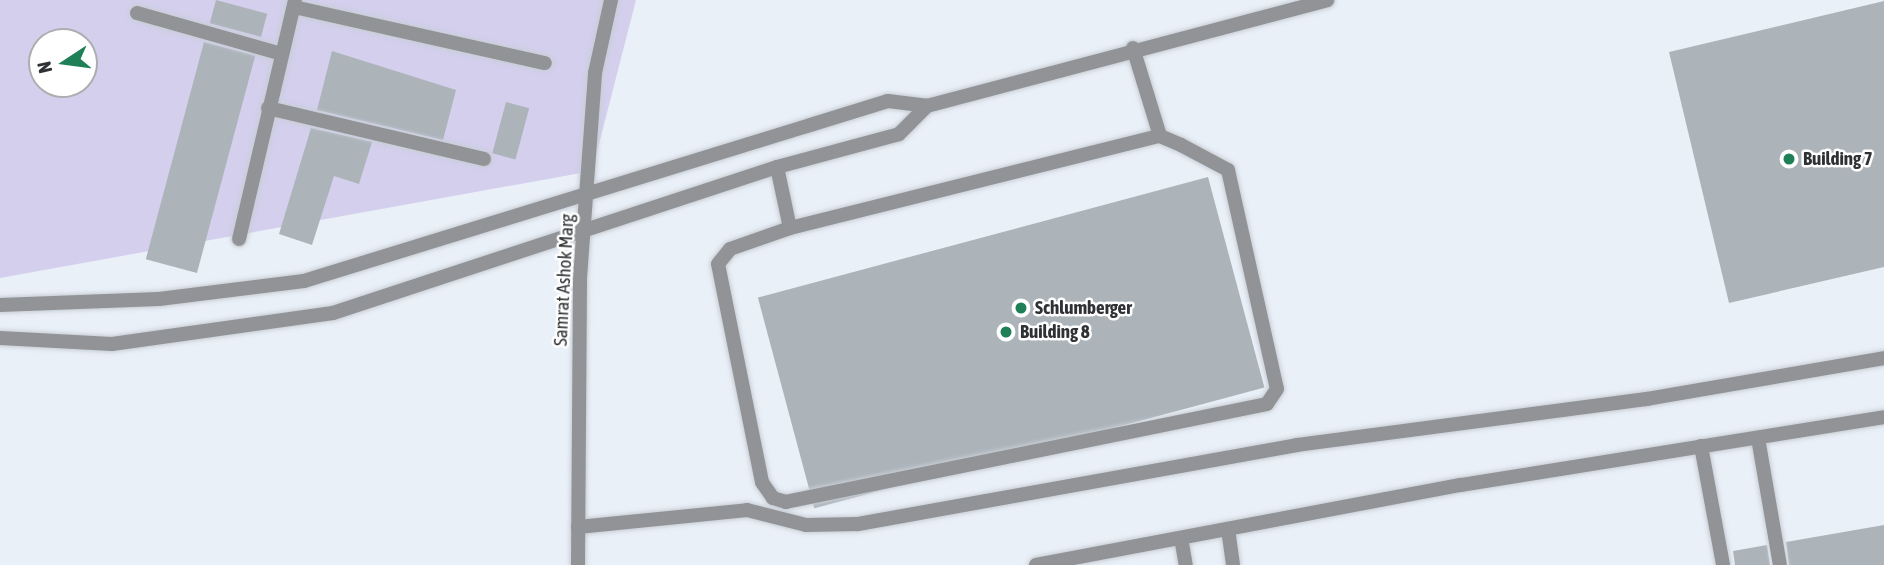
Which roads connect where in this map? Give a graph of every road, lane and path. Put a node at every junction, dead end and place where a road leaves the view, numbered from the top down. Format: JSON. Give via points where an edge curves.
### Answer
{"nodes":[{"id":1,"x":611,"y":0,"type":"edge"},
{"id":2,"x":1327,"y":0,"type":"edge"},
{"id":3,"x":295,"y":4,"type":"edge"},
{"id":4,"x":137,"y":13,"type":"dead end"},
{"id":5,"x":1133,"y":48,"type":"junction"},
{"id":6,"x":282,"y":54,"type":"junction"},
{"id":7,"x":545,"y":63,"type":"dead end"},
{"id":8,"x":927,"y":106,"type":"junction"},
{"id":9,"x":268,"y":108,"type":"junction"},
{"id":10,"x":1160,"y":136,"type":"junction"},
{"id":11,"x":484,"y":159,"type":"dead end"},
{"id":12,"x":777,"y":167,"type":"junction"},
{"id":13,"x":587,"y":191,"type":"junction"},
{"id":14,"x":586,"y":228,"type":"junction"},
{"id":15,"x":790,"y":228,"type":"junction"},
{"id":16,"x":239,"y":239,"type":"dead end"},
{"id":17,"x":0,"y":304,"type":"edge"},
{"id":18,"x":0,"y":338,"type":"edge"},
{"id":19,"x":1884,"y":358,"type":"edge"},
{"id":20,"x":1884,"y":418,"type":"edge"},
{"id":21,"x":1758,"y":438,"type":"junction"},
{"id":22,"x":1701,"y":446,"type":"junction"},
{"id":23,"x":578,"y":527,"type":"junction"},
{"id":24,"x":1228,"y":529,"type":"junction"},
{"id":25,"x":1181,"y":538,"type":"junction"},
{"id":26,"x":578,"y":565,"type":"edge"},
{"id":27,"x":1037,"y":565,"type":"edge"},
{"id":28,"x":1186,"y":565,"type":"edge"},
{"id":29,"x":1233,"y":565,"type":"edge"},
{"id":30,"x":1723,"y":565,"type":"edge"},
{"id":31,"x":1780,"y":565,"type":"edge"}],
"edges":[{"from":1,"to":13,"type":"street","name":"Samrat Ashok Marg","via":[[595,73]]},
{"from":2,"to":5,"type":"street"},
{"from":3,"to":6,"type":"street"},
{"from":3,"to":7,"type":"street"},
{"from":4,"to":6,"type":"street"},
{"from":5,"to":8,"type":"street"},
{"from":5,"to":10,"type":"street"},
{"from":6,"to":9,"type":"street"},
{"from":8,"to":12,"type":"street","via":[[899,134]]},
{"from":8,"to":13,"type":"street","via":[[888,101]]},
{"from":9,"to":11,"type":"street"},
{"from":9,"to":16,"type":"street"},
{"from":10,"to":15,"type":"street"},
{"from":10,"to":15,"type":"street","via":[[1228,170],[1278,372],[1267,404],[786,502],[773,498],[762,482],[718,264],[730,249]]},
{"from":12,"to":14,"type":"street"},
{"from":12,"to":15,"type":"street"},
{"from":13,"to":14,"type":"street","name":"Samrat Ashok Marg"},
{"from":13,"to":17,"type":"street","via":[[304,281],[159,299]]},
{"from":14,"to":18,"type":"street","via":[[333,313],[113,344]]},
{"from":14,"to":23,"type":"street","name":"Samrat Ashok Marg"},
{"from":19,"to":23,"type":"street","via":[[1647,400],[1297,445],[858,524],[806,525],[747,510]]},
{"from":20,"to":21,"type":"street"},
{"from":21,"to":22,"type":"street"},
{"from":21,"to":31,"type":"street"},
{"from":22,"to":24,"type":"street"},
{"from":22,"to":30,"type":"street"},
{"from":23,"to":26,"type":"street","name":"Samrat Ashok Marg"},
{"from":24,"to":25,"type":"street"},
{"from":24,"to":29,"type":"street"},
{"from":25,"to":27,"type":"street"},
{"from":25,"to":28,"type":"street"}]}
